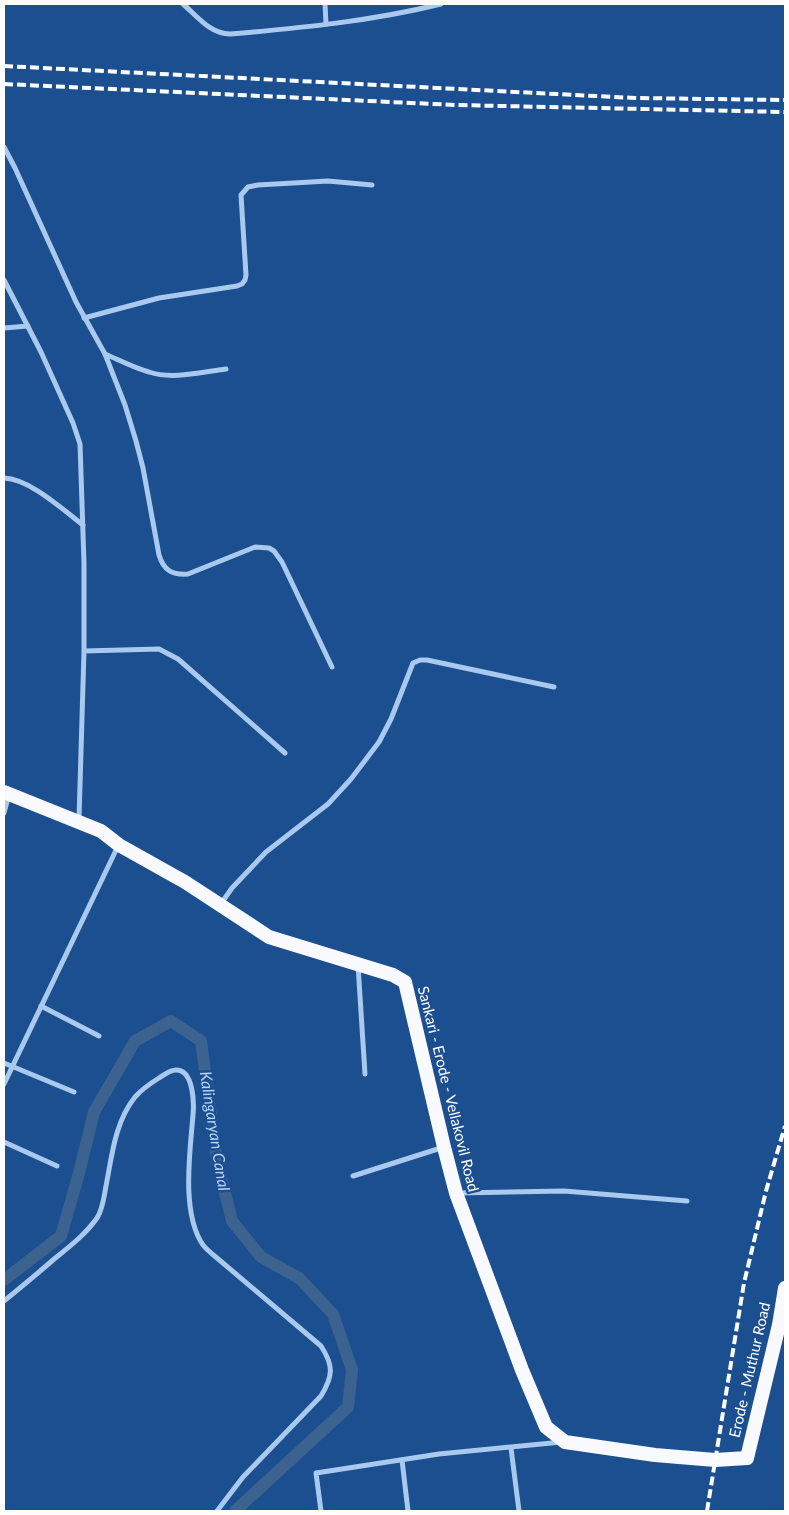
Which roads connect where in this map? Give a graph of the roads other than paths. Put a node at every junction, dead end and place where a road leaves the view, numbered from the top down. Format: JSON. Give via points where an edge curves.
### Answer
{"nodes":[{"id":1,"x":183,"y":4,"type":"edge"},
{"id":2,"x":326,"y":4,"type":"edge"},
{"id":3,"x":441,"y":4,"type":"edge"},
{"id":4,"x":326,"y":24,"type":"junction"},
{"id":5,"x":4,"y":147,"type":"edge"},
{"id":6,"x":372,"y":185,"type":"dead end"},
{"id":7,"x":4,"y":280,"type":"edge"},
{"id":8,"x":84,"y":318,"type":"junction"},
{"id":9,"x":28,"y":326,"type":"junction"},
{"id":10,"x":4,"y":328,"type":"edge"},
{"id":11,"x":105,"y":354,"type":"junction"},
{"id":12,"x":226,"y":369,"type":"dead end"},
{"id":13,"x":4,"y":478,"type":"edge"},
{"id":14,"x":82,"y":525,"type":"junction"},
{"id":15,"x":84,"y":651,"type":"junction"},
{"id":16,"x":332,"y":667,"type":"dead end"},
{"id":17,"x":554,"y":687,"type":"dead end"},
{"id":18,"x":285,"y":753,"type":"dead end"},
{"id":19,"x":6,"y":793,"type":"edge"},
{"id":20,"x":4,"y":813,"type":"edge"},
{"id":21,"x":78,"y":822,"type":"junction"},
{"id":22,"x":119,"y":845,"type":"junction"},
{"id":23,"x":219,"y":905,"type":"junction"},
{"id":24,"x":358,"y":964,"type":"junction"},
{"id":25,"x":41,"y":1006,"type":"junction"},
{"id":26,"x":99,"y":1036,"type":"dead end"},
{"id":27,"x":4,"y":1063,"type":"edge"},
{"id":28,"x":12,"y":1066,"type":"junction"},
{"id":29,"x":364,"y":1074,"type":"dead end"},
{"id":30,"x":4,"y":1084,"type":"edge"},
{"id":31,"x":74,"y":1092,"type":"dead end"},
{"id":32,"x":4,"y":1142,"type":"edge"},
{"id":33,"x":444,"y":1147,"type":"junction"},
{"id":34,"x":57,"y":1166,"type":"dead end"},
{"id":35,"x":352,"y":1176,"type":"dead end"},
{"id":36,"x":456,"y":1193,"type":"junction"},
{"id":37,"x":687,"y":1201,"type":"dead end"},
{"id":38,"x":785,"y":1288,"type":"edge"},
{"id":39,"x":4,"y":1301,"type":"edge"},
{"id":40,"x":565,"y":1442,"type":"junction"},
{"id":41,"x":511,"y":1448,"type":"junction"},
{"id":42,"x":402,"y":1460,"type":"junction"},
{"id":43,"x":217,"y":1511,"type":"edge"},
{"id":44,"x":321,"y":1511,"type":"edge"},
{"id":45,"x":408,"y":1511,"type":"edge"},
{"id":46,"x":519,"y":1511,"type":"edge"}],
"edges":[{"from":1,"to":4,"type":"street","via":[[221,34]]},
{"from":2,"to":4,"type":"street"},
{"from":3,"to":4,"type":"street"},
{"from":5,"to":8,"type":"street"},
{"from":6,"to":8,"type":"street","via":[[328,181],[248,187],[240,194],[246,275],[242,284],[159,298]]},
{"from":7,"to":9,"type":"street"},
{"from":8,"to":11,"type":"street"},
{"from":9,"to":10,"type":"street"},
{"from":9,"to":14,"type":"street","via":[[80,444]]},
{"from":11,"to":12,"type":"street","via":[[148,372],[171,376]]},
{"from":11,"to":16,"type":"street","via":[[136,441],[159,555],[165,568],[171,573],[188,574],[255,547],[269,548],[282,562]]},
{"from":13,"to":14,"type":"street","via":[[30,486]]},
{"from":14,"to":15,"type":"street"},
{"from":15,"to":18,"type":"street","via":[[148,649],[167,653]]},
{"from":15,"to":21,"type":"street"},
{"from":17,"to":23,"type":"street","via":[[427,660],[413,663],[379,742],[351,778],[328,804],[266,852]]},
{"from":19,"to":20,"type":"street"},
{"from":19,"to":21,"type":"highway","name":"Sankari - Erode - Vellakovil Road"},
{"from":21,"to":22,"type":"highway","name":"Sankari - Erode - Vellakovil Road","via":[[101,831]]},
{"from":22,"to":23,"type":"highway","name":"Sankari - Erode - Vellakovil Road"},
{"from":22,"to":25,"type":"street"},
{"from":23,"to":24,"type":"highway","name":"Sankari - Erode - Vellakovil Road","via":[[269,937]]},
{"from":24,"to":29,"type":"street"},
{"from":24,"to":33,"type":"highway","name":"Sankari - Erode - Vellakovil Road","via":[[405,982]]},
{"from":25,"to":26,"type":"street"},
{"from":25,"to":28,"type":"street"},
{"from":27,"to":28,"type":"street"},
{"from":28,"to":30,"type":"street"},
{"from":28,"to":31,"type":"street"},
{"from":32,"to":34,"type":"street"},
{"from":33,"to":35,"type":"street"},
{"from":33,"to":36,"type":"highway","name":"Sankari - Erode - Vellakovil Road"},
{"from":36,"to":37,"type":"street","via":[[564,1191]]},
{"from":36,"to":40,"type":"highway","name":"Sankari - Erode - Vellakovil Road","via":[[546,1427]]},
{"from":38,"to":40,"type":"highway","name":"Erode - Muthur Road","via":[[746,1458],[715,1460],[655,1455]]},
{"from":39,"to":43,"type":"street","via":[[77,1241],[98,1217],[119,1124],[136,1097],[154,1081],[176,1070],[182,1072],[192,1088],[194,1104],[190,1211],[203,1245],[321,1346],[331,1365],[327,1386],[320,1396],[243,1477]]},
{"from":40,"to":41,"type":"street"},
{"from":41,"to":42,"type":"street"},
{"from":41,"to":46,"type":"street"},
{"from":42,"to":44,"type":"street","via":[[316,1473]]},
{"from":42,"to":45,"type":"street"}]}
